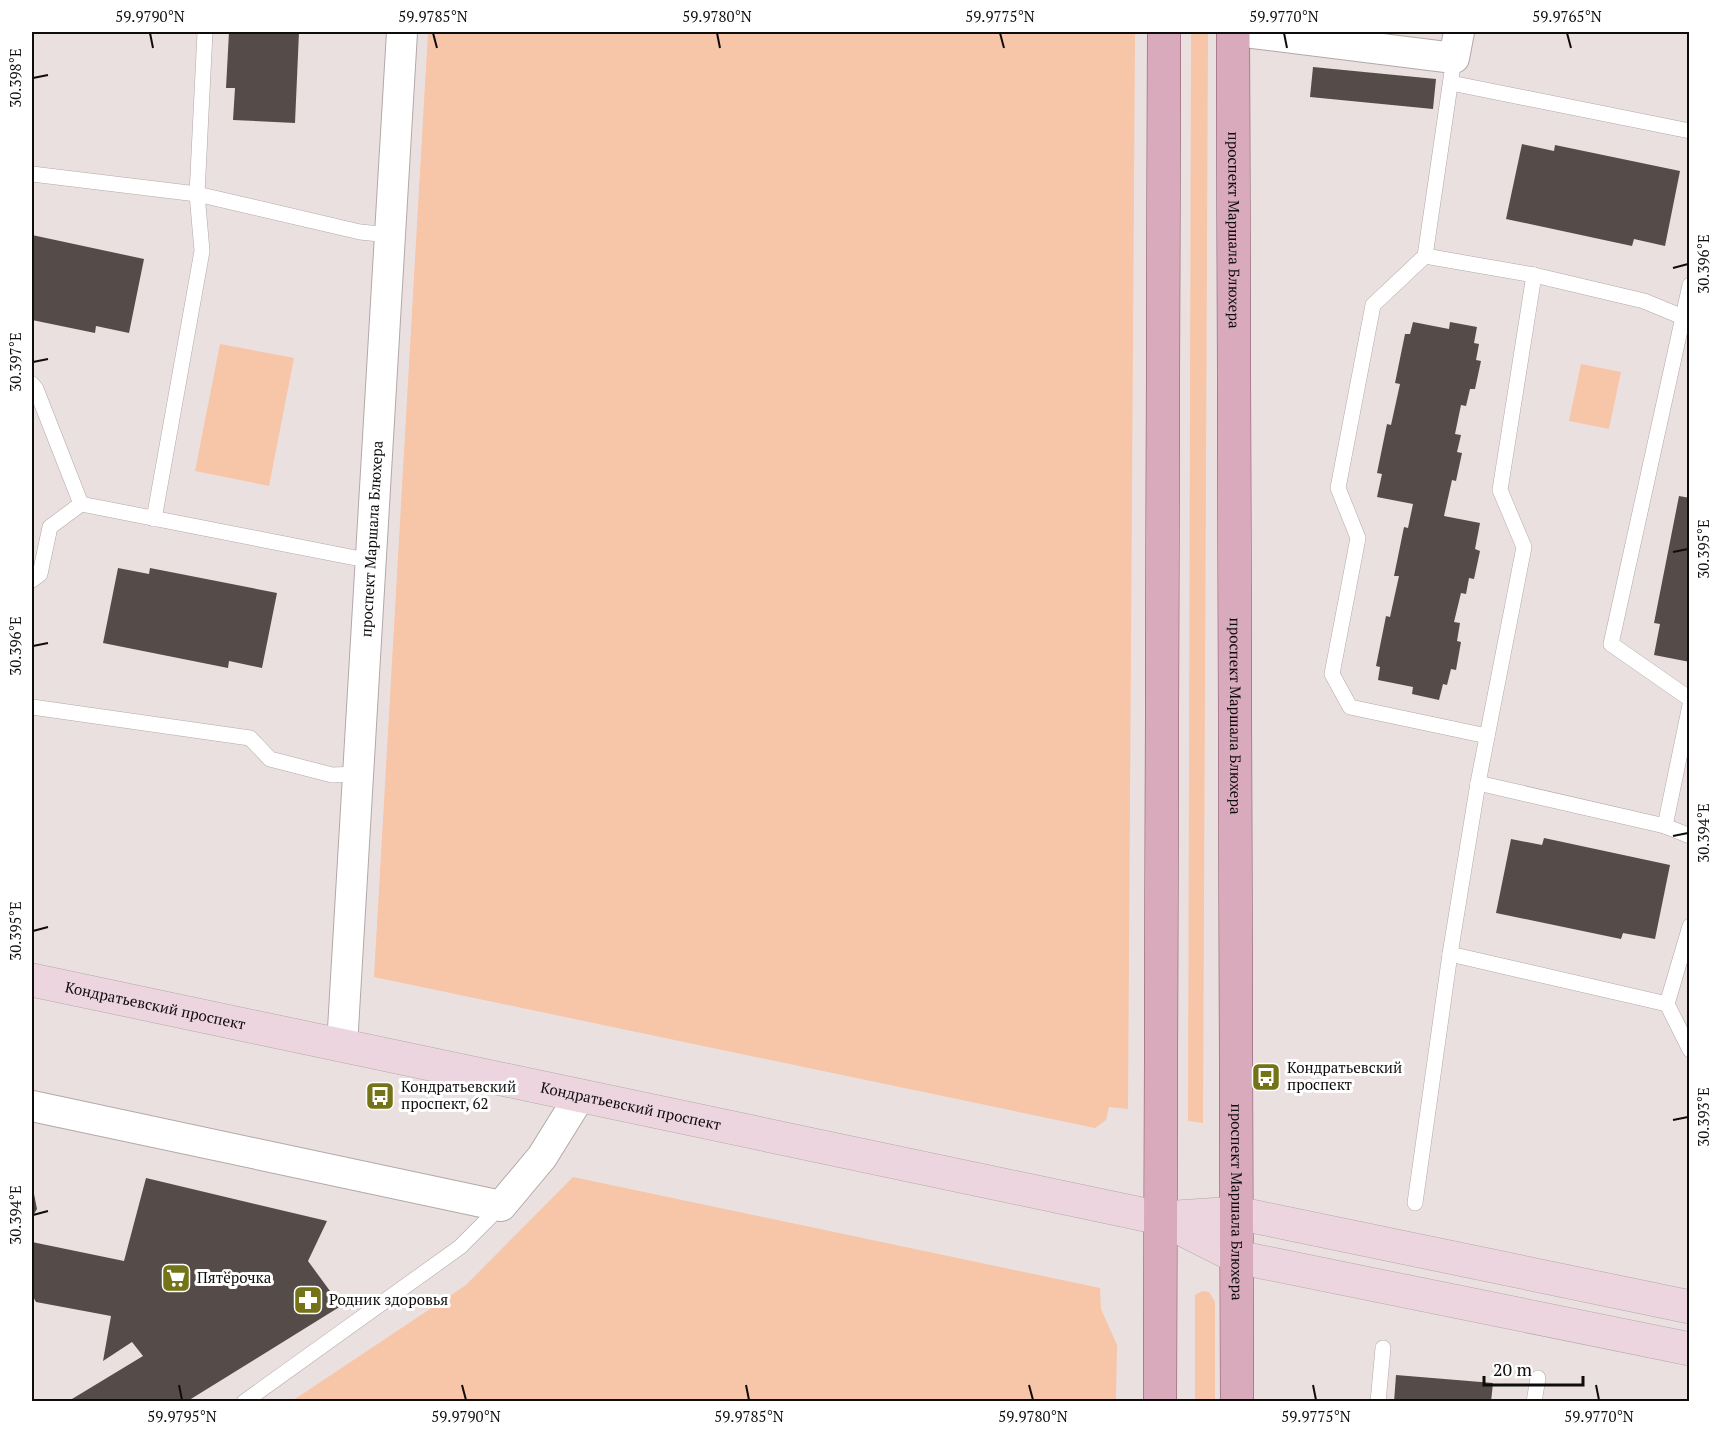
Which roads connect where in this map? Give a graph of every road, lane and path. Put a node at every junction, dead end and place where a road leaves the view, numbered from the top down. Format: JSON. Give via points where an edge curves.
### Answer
{"nodes":[{"id":1,"x":205,"y":32,"type":"edge"},
{"id":2,"x":402,"y":32,"type":"edge"},
{"id":3,"x":1164,"y":32,"type":"edge"},
{"id":4,"x":1233,"y":32,"type":"edge"},
{"id":5,"x":1245,"y":32,"type":"edge"},
{"id":6,"x":1455,"y":58,"type":"edge"},
{"id":7,"x":1689,"y":131,"type":"edge"},
{"id":8,"x":32,"y":174,"type":"edge"},
{"id":9,"x":197,"y":194,"type":"junction"},
{"id":10,"x":390,"y":235,"type":"junction"},
{"id":11,"x":1425,"y":256,"type":"junction"},
{"id":12,"x":1534,"y":275,"type":"junction"},
{"id":13,"x":1689,"y":285,"type":"edge"},
{"id":14,"x":1686,"y":319,"type":"edge"},
{"id":15,"x":32,"y":384,"type":"edge"},
{"id":16,"x":81,"y":504,"type":"junction"},
{"id":17,"x":154,"y":519,"type":"junction"},
{"id":18,"x":371,"y":561,"type":"junction"},
{"id":19,"x":32,"y":580,"type":"edge"},
{"id":20,"x":1689,"y":699,"type":"edge"},
{"id":21,"x":1689,"y":705,"type":"edge"},
{"id":22,"x":32,"y":707,"type":"edge"},
{"id":23,"x":1487,"y":736,"type":"junction"},
{"id":24,"x":358,"y":774,"type":"junction"},
{"id":25,"x":1478,"y":783,"type":"junction"},
{"id":26,"x":1665,"y":826,"type":"junction"},
{"id":27,"x":1689,"y":836,"type":"edge"},
{"id":28,"x":1689,"y":926,"type":"edge"},
{"id":29,"x":1450,"y":954,"type":"junction"},
{"id":30,"x":32,"y":980,"type":"edge"},
{"id":31,"x":1667,"y":1004,"type":"junction"},
{"id":32,"x":342,"y":1046,"type":"junction"},
{"id":33,"x":1689,"y":1050,"type":"edge"},
{"id":34,"x":580,"y":1096,"type":"junction"},
{"id":35,"x":32,"y":1106,"type":"edge"},
{"id":36,"x":1415,"y":1203,"type":"dead end"},
{"id":37,"x":501,"y":1206,"type":"junction"},
{"id":38,"x":1237,"y":1213,"type":"junction"},
{"id":39,"x":1160,"y":1218,"type":"junction"},
{"id":40,"x":1237,"y":1257,"type":"junction"},
{"id":41,"x":1689,"y":1307,"type":"edge"},
{"id":42,"x":1383,"y":1348,"type":"dead end"},
{"id":43,"x":1689,"y":1349,"type":"edge"},
{"id":44,"x":1538,"y":1378,"type":"dead end"},
{"id":45,"x":244,"y":1401,"type":"edge"},
{"id":46,"x":1160,"y":1401,"type":"edge"},
{"id":47,"x":1237,"y":1401,"type":"edge"},
{"id":48,"x":1378,"y":1401,"type":"edge"},
{"id":49,"x":1534,"y":1401,"type":"edge"}],
"edges":[{"from":1,"to":9,"type":"lane"},
{"from":2,"to":10,"type":"street","name":"проспект Маршала Блюхера"},
{"from":3,"to":39,"type":"main road"},
{"from":4,"to":38,"type":"main road","name":"проспект Маршала Блюхера"},
{"from":5,"to":6,"type":"street"},
{"from":6,"to":7,"type":"lane"},
{"from":6,"to":11,"type":"lane"},
{"from":8,"to":9,"type":"lane"},
{"from":9,"to":10,"type":"lane","via":[[360,232]]},
{"from":9,"to":17,"type":"lane","via":[[202,251]]},
{"from":10,"to":18,"type":"street","name":"проспект Маршала Блюхера"},
{"from":11,"to":12,"type":"lane"},
{"from":11,"to":23,"type":"lane","via":[[1373,305],[1338,488],[1358,538],[1332,674],[1350,707]]},
{"from":12,"to":14,"type":"lane","via":[[1644,301]]},
{"from":12,"to":23,"type":"lane","via":[[1500,490],[1524,547]]},
{"from":13,"to":14,"type":"lane"},
{"from":14,"to":20,"type":"lane","via":[[1611,644]]},
{"from":15,"to":16,"type":"lane"},
{"from":16,"to":17,"type":"lane"},
{"from":16,"to":19,"type":"lane","via":[[50,527],[40,573]]},
{"from":17,"to":18,"type":"lane"},
{"from":18,"to":24,"type":"street","name":"проспект Маршала Блюхера"},
{"from":21,"to":26,"type":"lane"},
{"from":22,"to":24,"type":"lane","via":[[250,738],[270,759],[332,775]]},
{"from":23,"to":25,"type":"lane"},
{"from":24,"to":32,"type":"street","name":"проспект Маршала Блюхера"},
{"from":25,"to":26,"type":"lane"},
{"from":25,"to":29,"type":"lane"},
{"from":26,"to":27,"type":"lane"},
{"from":28,"to":31,"type":"lane"},
{"from":29,"to":31,"type":"lane"},
{"from":29,"to":36,"type":"lane"},
{"from":30,"to":32,"type":"street","name":"Кондратьевский проспект"},
{"from":31,"to":33,"type":"lane"},
{"from":32,"to":34,"type":"street","name":"Кондратьевский проспект"},
{"from":34,"to":37,"type":"street","via":[[542,1157]]},
{"from":34,"to":39,"type":"street","name":"Кондратьевский проспект"},
{"from":35,"to":37,"type":"street"},
{"from":37,"to":45,"type":"lane","via":[[460,1247]]},
{"from":38,"to":39,"type":"street","name":"Кондратьевский проспект"},
{"from":38,"to":40,"type":"main road","name":"проспект Маршала Блюхера"},
{"from":38,"to":41,"type":"street","name":"Кондратьевский проспект"},
{"from":39,"to":40,"type":"street","name":"Кондратьевский проспект"},
{"from":39,"to":46,"type":"main road"},
{"from":40,"to":43,"type":"street","name":"Кондратьевский проспект"},
{"from":40,"to":47,"type":"main road","name":"проспект Маршала Блюхера"},
{"from":42,"to":48,"type":"lane"},
{"from":44,"to":49,"type":"lane"}]}
